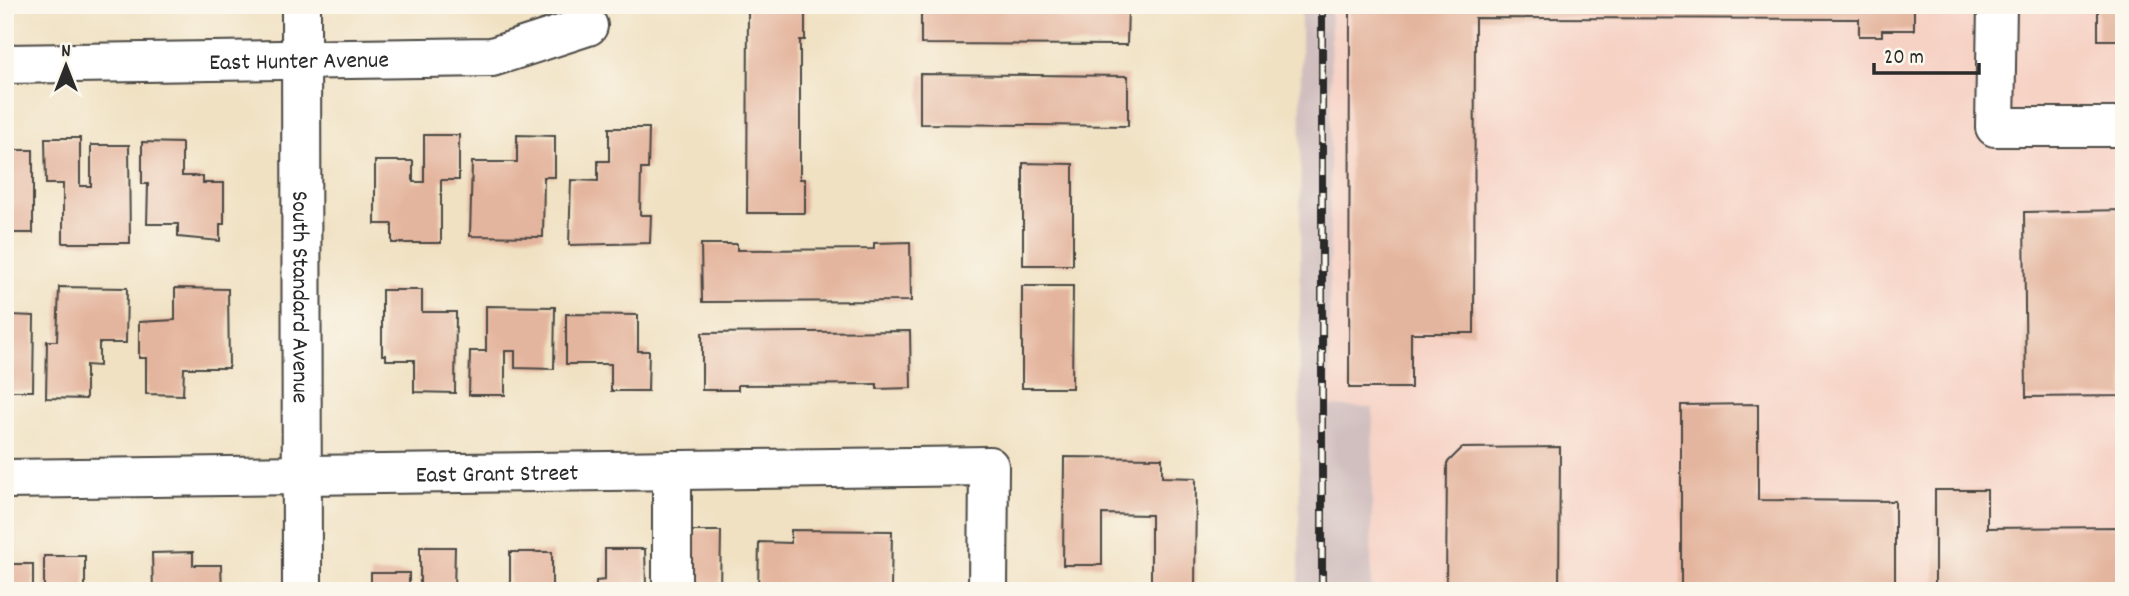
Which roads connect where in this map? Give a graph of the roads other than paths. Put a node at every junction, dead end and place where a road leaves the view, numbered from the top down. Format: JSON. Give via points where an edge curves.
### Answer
{"nodes":[{"id":1,"x":301,"y":5,"type":"edge"},
{"id":2,"x":1997,"y":5,"type":"edge"},
{"id":3,"x":588,"y":26,"type":"dead end"},
{"id":4,"x":301,"y":60,"type":"junction"},
{"id":5,"x":5,"y":64,"type":"edge"},
{"id":6,"x":2124,"y":127,"type":"edge"},
{"id":7,"x":673,"y":470,"type":"junction"},
{"id":8,"x":301,"y":476,"type":"junction"},
{"id":9,"x":5,"y":479,"type":"edge"},
{"id":10,"x":302,"y":591,"type":"edge"},
{"id":11,"x":672,"y":591,"type":"edge"},
{"id":12,"x":988,"y":591,"type":"edge"}],
"edges":[{"from":1,"to":4,"type":"street","name":"South Standard Avenue"},
{"from":2,"to":6,"type":"street","via":[[1995,127]]},
{"from":3,"to":4,"type":"street","name":"East Hunter Avenue","via":[[492,57]]},
{"from":4,"to":5,"type":"street","name":"East Hunter Avenue"},
{"from":4,"to":8,"type":"street","name":"South Standard Avenue"},
{"from":7,"to":8,"type":"street","name":"East Grant Street"},
{"from":7,"to":11,"type":"street"},
{"from":7,"to":12,"type":"street","name":"East Grant Street","via":[[989,467]]},
{"from":8,"to":9,"type":"street","name":"East Grant Street"},
{"from":8,"to":10,"type":"street","name":"South Standard Avenue"}]}
